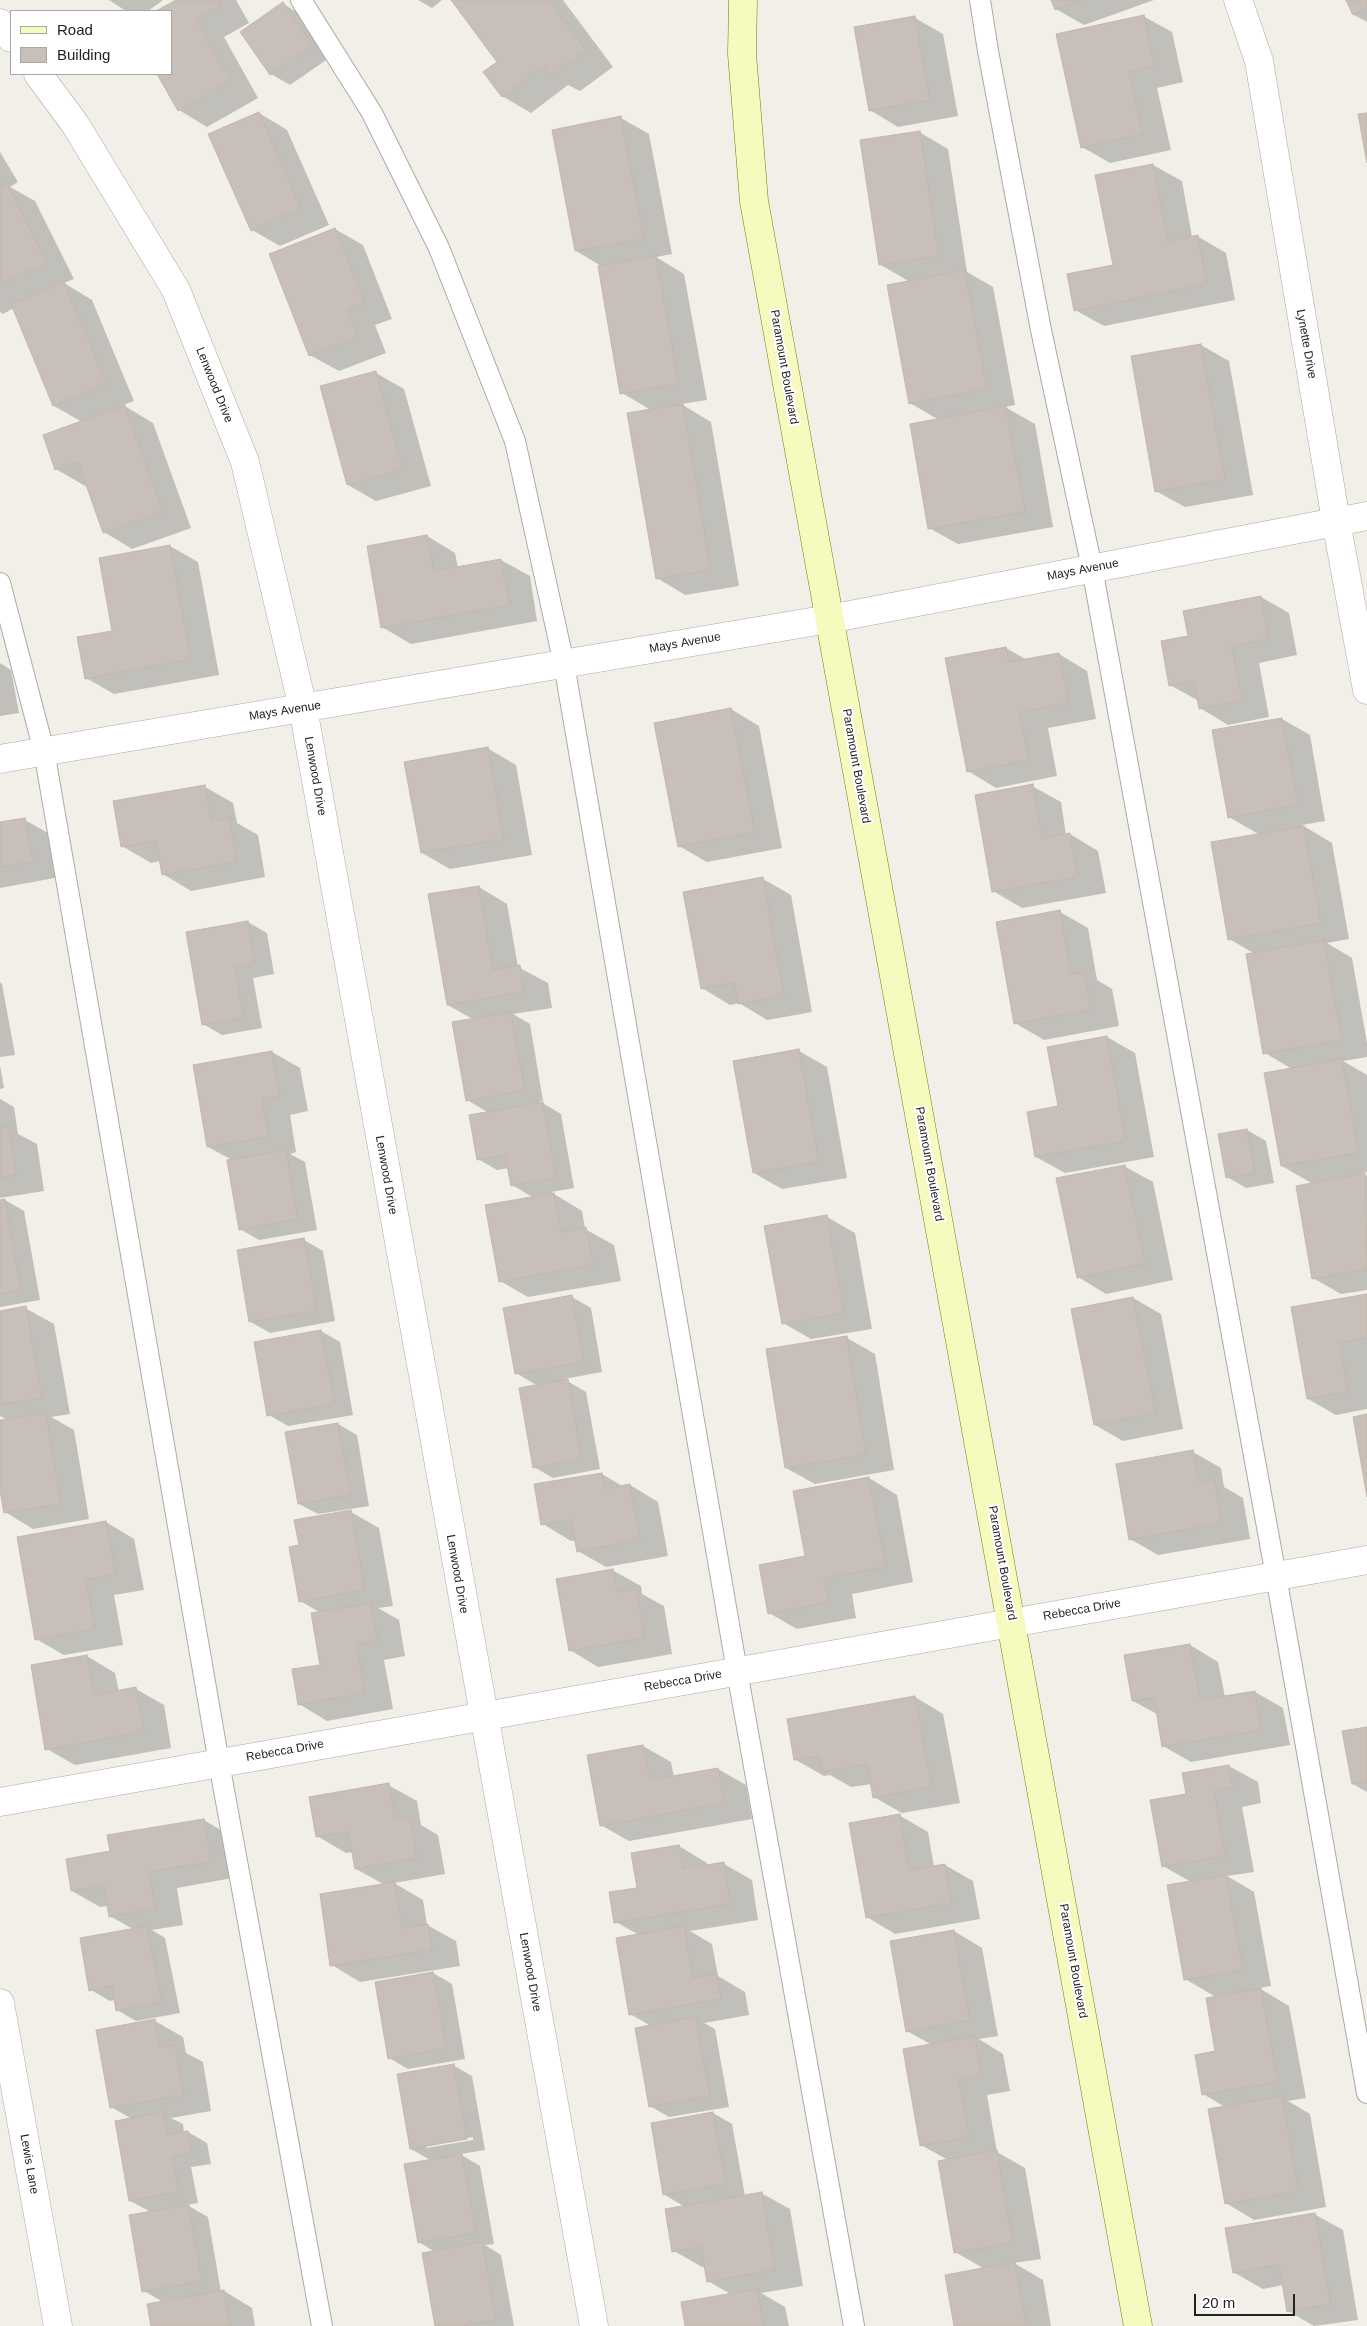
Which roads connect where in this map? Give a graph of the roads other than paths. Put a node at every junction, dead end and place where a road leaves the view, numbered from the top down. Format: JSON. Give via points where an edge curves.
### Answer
{"nodes":[{"id":1,"x":301,"y":0,"type":"edge"},
{"id":2,"x":743,"y":0,"type":"edge"},
{"id":3,"x":980,"y":0,"type":"edge"},
{"id":4,"x":1238,"y":0,"type":"edge"},
{"id":5,"x":0,"y":23,"type":"edge"},
{"id":6,"x":10,"y":37,"type":"edge"},
{"id":7,"x":39,"y":75,"type":"edge"},
{"id":8,"x":1367,"y":516,"type":"edge"},
{"id":9,"x":1336,"y":521,"type":"junction"},
{"id":10,"x":1092,"y":568,"type":"junction"},
{"id":11,"x":0,"y":583,"type":"edge"},
{"id":12,"x":829,"y":619,"type":"junction"},
{"id":13,"x":564,"y":664,"type":"junction"},
{"id":14,"x":1367,"y":690,"type":"edge"},
{"id":15,"x":303,"y":708,"type":"junction"},
{"id":16,"x":44,"y":751,"type":"junction"},
{"id":17,"x":0,"y":759,"type":"edge"},
{"id":18,"x":1367,"y":1560,"type":"edge"},
{"id":19,"x":1276,"y":1576,"type":"junction"},
{"id":20,"x":1013,"y":1623,"type":"junction"},
{"id":21,"x":737,"y":1671,"type":"junction"},
{"id":22,"x":483,"y":1716,"type":"junction"},
{"id":23,"x":219,"y":1763,"type":"junction"},
{"id":24,"x":0,"y":1802,"type":"edge"},
{"id":25,"x":0,"y":2003,"type":"edge"},
{"id":26,"x":1367,"y":2093,"type":"edge"},
{"id":27,"x":58,"y":2326,"type":"edge"},
{"id":28,"x":322,"y":2326,"type":"edge"},
{"id":29,"x":594,"y":2326,"type":"edge"},
{"id":30,"x":854,"y":2326,"type":"edge"},
{"id":31,"x":1138,"y":2326,"type":"edge"}],
"edges":[{"from":1,"to":13,"type":"lane","via":[[372,113],[443,258],[515,441]]},
{"from":2,"to":12,"type":"main road","name":"Paramount Boulevard","via":[[742,54],[754,201]]},
{"from":3,"to":10,"type":"lane","via":[[1040,330]]},
{"from":4,"to":9,"type":"street","name":"Lynette Drive","via":[[1259,61]]},
{"from":5,"to":6,"type":"street"},
{"from":7,"to":15,"type":"street","name":"Lenwood Drive","via":[[75,124],[176,290],[245,462]]},
{"from":8,"to":9,"type":"street","name":"Mays Avenue"},
{"from":9,"to":10,"type":"street","name":"Mays Avenue"},
{"from":9,"to":14,"type":"street","name":"Lynette Drive"},
{"from":10,"to":12,"type":"street","name":"Mays Avenue"},
{"from":10,"to":19,"type":"lane"},
{"from":11,"to":16,"type":"lane"},
{"from":12,"to":13,"type":"street","name":"Mays Avenue"},
{"from":12,"to":20,"type":"main road","name":"Paramount Boulevard"},
{"from":13,"to":15,"type":"street","name":"Mays Avenue"},
{"from":13,"to":21,"type":"lane"},
{"from":15,"to":16,"type":"street","name":"Mays Avenue"},
{"from":15,"to":22,"type":"street","name":"Lenwood Drive"},
{"from":16,"to":17,"type":"street","name":"Mays Avenue"},
{"from":16,"to":23,"type":"lane"},
{"from":18,"to":19,"type":"street","name":"Rebecca Drive"},
{"from":19,"to":20,"type":"street","name":"Rebecca Drive"},
{"from":19,"to":26,"type":"lane"},
{"from":20,"to":21,"type":"street","name":"Rebecca Drive"},
{"from":20,"to":31,"type":"main road","name":"Paramount Boulevard"},
{"from":21,"to":22,"type":"street","name":"Rebecca Drive"},
{"from":21,"to":30,"type":"lane"},
{"from":22,"to":23,"type":"street","name":"Rebecca Drive"},
{"from":22,"to":29,"type":"street","name":"Lenwood Drive"},
{"from":23,"to":24,"type":"street","name":"Rebecca Drive"},
{"from":23,"to":28,"type":"lane"},
{"from":25,"to":27,"type":"street","name":"Lewis Lane"}]}
